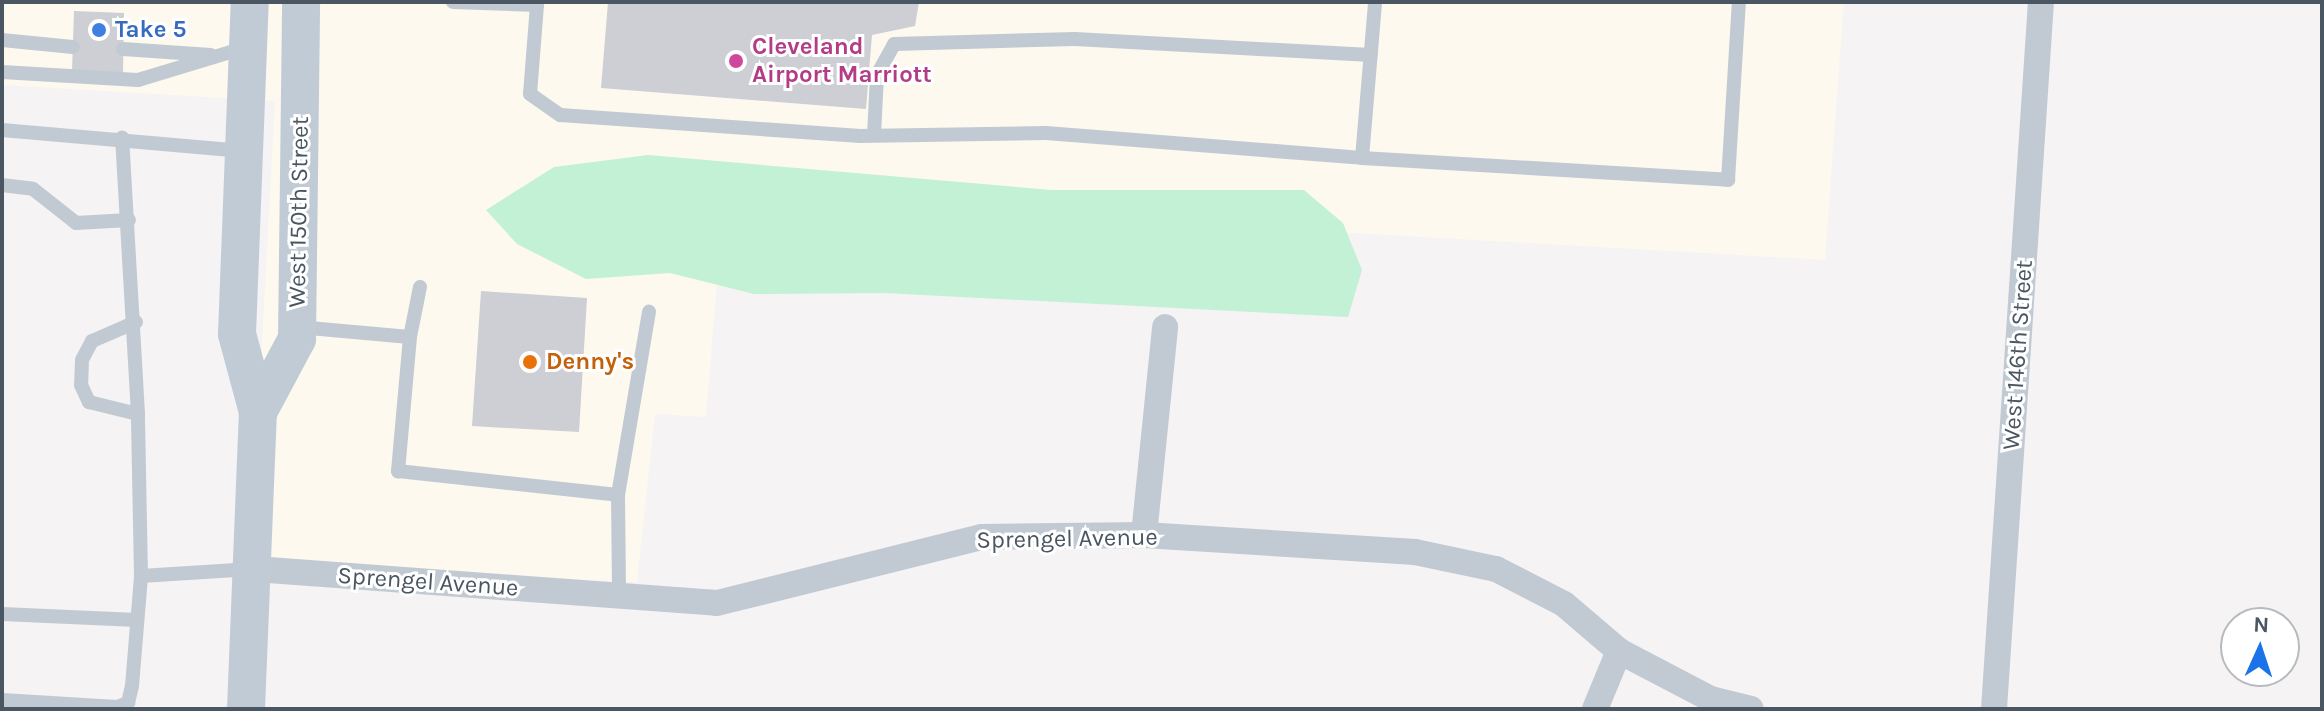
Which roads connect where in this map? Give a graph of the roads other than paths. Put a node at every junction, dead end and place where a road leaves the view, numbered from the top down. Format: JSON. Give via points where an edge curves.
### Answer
{"nodes":[{"id":1,"x":250,"y":2,"type":"edge"},
{"id":2,"x":301,"y":2,"type":"edge"},
{"id":3,"x":453,"y":2,"type":"edge"},
{"id":4,"x":1375,"y":2,"type":"edge"},
{"id":5,"x":1739,"y":2,"type":"edge"},
{"id":6,"x":2041,"y":2,"type":"edge"},
{"id":7,"x":537,"y":4,"type":"edge"},
{"id":8,"x":2,"y":40,"type":"edge"},
{"id":9,"x":73,"y":47,"type":"dead end"},
{"id":10,"x":123,"y":49,"type":"dead end"},
{"id":11,"x":235,"y":51,"type":"junction"},
{"id":12,"x":1371,"y":55,"type":"junction"},
{"id":13,"x":2,"y":72,"type":"edge"},
{"id":14,"x":2,"y":130,"type":"edge"},
{"id":15,"x":874,"y":135,"type":"junction"},
{"id":16,"x":122,"y":137,"type":"junction"},
{"id":17,"x":240,"y":151,"type":"junction"},
{"id":18,"x":1362,"y":158,"type":"junction"},
{"id":19,"x":2,"y":185,"type":"edge"},
{"id":20,"x":129,"y":220,"type":"junction"},
{"id":21,"x":420,"y":287,"type":"dead end"},
{"id":22,"x":649,"y":312,"type":"dead end"},
{"id":23,"x":136,"y":322,"type":"junction"},
{"id":24,"x":297,"y":327,"type":"junction"},
{"id":25,"x":1165,"y":327,"type":"dead end"},
{"id":26,"x":410,"y":337,"type":"junction"},
{"id":27,"x":258,"y":412,"type":"junction"},
{"id":28,"x":138,"y":414,"type":"junction"},
{"id":29,"x":618,"y":495,"type":"junction"},
{"id":30,"x":1144,"y":535,"type":"junction"},
{"id":31,"x":255,"y":569,"type":"junction"},
{"id":32,"x":141,"y":576,"type":"junction"},
{"id":33,"x":619,"y":595,"type":"junction"},
{"id":34,"x":2,"y":614,"type":"edge"},
{"id":35,"x":137,"y":620,"type":"junction"},
{"id":36,"x":1619,"y":651,"type":"junction"},
{"id":37,"x":2,"y":700,"type":"edge"},
{"id":38,"x":246,"y":709,"type":"edge"},
{"id":39,"x":1595,"y":709,"type":"edge"},
{"id":40,"x":1751,"y":709,"type":"edge"},
{"id":41,"x":1994,"y":709,"type":"edge"}],
"edges":[{"from":1,"to":11,"type":"main road","name":"West 150th Street"},
{"from":2,"to":24,"type":"main road","name":"West 150th Street"},
{"from":3,"to":7,"type":"lane"},
{"from":4,"to":12,"type":"lane"},
{"from":5,"to":18,"type":"lane","via":[[1728,180]]},
{"from":6,"to":41,"type":"street","name":"West 146th Street"},
{"from":7,"to":15,"type":"lane","via":[[530,94],[560,115]]},
{"from":8,"to":9,"type":"lane"},
{"from":10,"to":11,"type":"lane"},
{"from":11,"to":13,"type":"lane","via":[[138,80]]},
{"from":11,"to":17,"type":"main road","name":"West 150th Street"},
{"from":12,"to":15,"type":"lane","via":[[1075,39],[946,38],[894,44],[877,75]]},
{"from":12,"to":18,"type":"lane"},
{"from":14,"to":16,"type":"lane"},
{"from":15,"to":18,"type":"lane","via":[[1046,133]]},
{"from":16,"to":17,"type":"lane"},
{"from":16,"to":20,"type":"lane"},
{"from":17,"to":27,"type":"main road","name":"West 150th Street","via":[[237,334]]},
{"from":19,"to":20,"type":"lane","via":[[33,189],[76,223]]},
{"from":20,"to":23,"type":"lane"},
{"from":21,"to":26,"type":"lane"},
{"from":22,"to":29,"type":"lane"},
{"from":23,"to":28,"type":"lane"},
{"from":23,"to":28,"type":"lane","via":[[92,341],[82,360],[81,385],[89,402],[107,411]]},
{"from":24,"to":26,"type":"lane"},
{"from":24,"to":27,"type":"main road","name":"West 150th Street","via":[[297,339]]},
{"from":25,"to":30,"type":"street"},
{"from":26,"to":29,"type":"lane","via":[[398,471]]},
{"from":27,"to":31,"type":"main road","name":"West 150th Street"},
{"from":28,"to":32,"type":"lane"},
{"from":29,"to":33,"type":"lane"},
{"from":30,"to":33,"type":"street","name":"Sprengel Avenue","via":[[982,537],[717,603]]},
{"from":30,"to":36,"type":"street","name":"Sprengel Avenue","via":[[1415,552],[1496,569],[1564,604]]},
{"from":31,"to":32,"type":"lane"},
{"from":31,"to":33,"type":"street","name":"Sprengel Avenue"},
{"from":31,"to":38,"type":"main road","name":"West 150th Street"},
{"from":32,"to":35,"type":"lane"},
{"from":34,"to":35,"type":"lane"},
{"from":35,"to":37,"type":"lane","via":[[128,703]]},
{"from":36,"to":39,"type":"street"},
{"from":36,"to":40,"type":"street","name":"Sprengel Avenue","via":[[1711,699]]}]}
